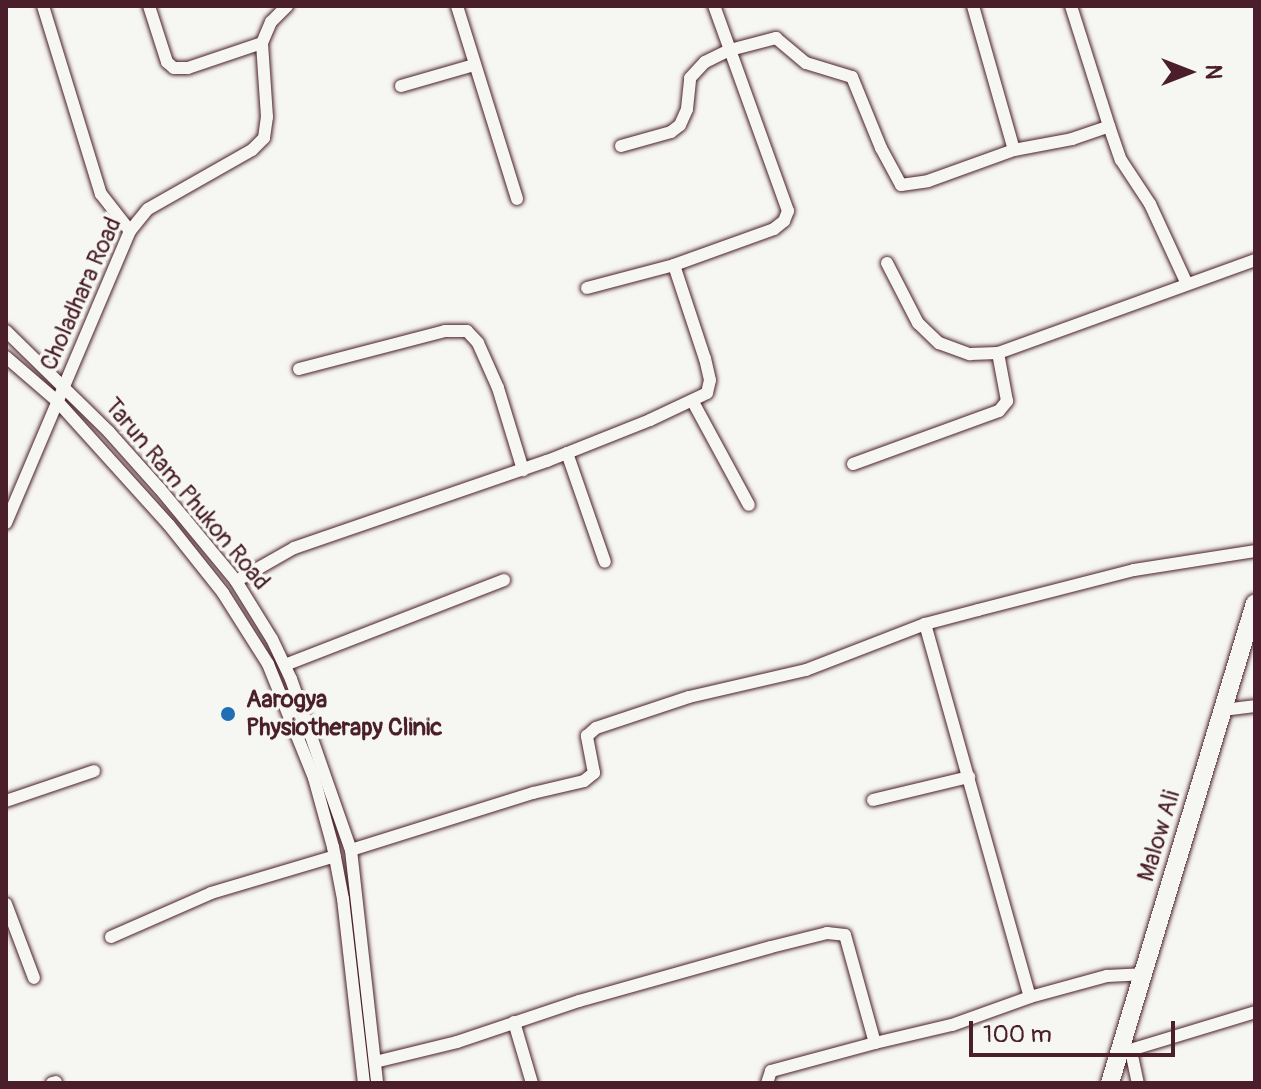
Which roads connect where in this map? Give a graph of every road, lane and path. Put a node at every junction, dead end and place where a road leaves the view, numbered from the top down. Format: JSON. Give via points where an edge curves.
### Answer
{"nodes":[{"id":1,"x":43,"y":6,"type":"edge"},
{"id":2,"x":149,"y":6,"type":"edge"},
{"id":3,"x":287,"y":6,"type":"edge"},
{"id":4,"x":457,"y":6,"type":"edge"},
{"id":5,"x":714,"y":6,"type":"edge"},
{"id":6,"x":973,"y":6,"type":"edge"},
{"id":7,"x":1071,"y":6,"type":"edge"},
{"id":8,"x":262,"y":43,"type":"junction"},
{"id":9,"x":730,"y":50,"type":"junction"},
{"id":10,"x":474,"y":65,"type":"junction"},
{"id":11,"x":401,"y":86,"type":"dead end"},
{"id":12,"x":1109,"y":126,"type":"junction"},
{"id":13,"x":621,"y":146,"type":"dead end"},
{"id":14,"x":1014,"y":150,"type":"junction"},
{"id":15,"x":517,"y":199,"type":"dead end"},
{"id":16,"x":130,"y":231,"type":"junction"},
{"id":17,"x":1255,"y":260,"type":"edge"},
{"id":18,"x":887,"y":263,"type":"dead end"},
{"id":19,"x":674,"y":265,"type":"junction"},
{"id":20,"x":1187,"y":284,"type":"junction"},
{"id":21,"x":587,"y":288,"type":"dead end"},
{"id":22,"x":6,"y":331,"type":"edge"},
{"id":23,"x":998,"y":353,"type":"junction"},
{"id":24,"x":6,"y":357,"type":"edge"},
{"id":25,"x":299,"y":369,"type":"dead end"},
{"id":26,"x":64,"y":386,"type":"junction"},
{"id":27,"x":57,"y":401,"type":"junction"},
{"id":28,"x":693,"y":402,"type":"junction"},
{"id":29,"x":567,"y":453,"type":"junction"},
{"id":30,"x":853,"y":464,"type":"dead end"},
{"id":31,"x":523,"y":470,"type":"junction"},
{"id":32,"x":749,"y":505,"type":"dead end"},
{"id":33,"x":6,"y":523,"type":"edge"},
{"id":34,"x":1255,"y":551,"type":"edge"},
{"id":35,"x":605,"y":562,"type":"dead end"},
{"id":36,"x":504,"y":580,"type":"dead end"},
{"id":37,"x":236,"y":581,"type":"junction"},
{"id":38,"x":1255,"y":603,"type":"edge"},
{"id":39,"x":925,"y":624,"type":"junction"},
{"id":40,"x":285,"y":665,"type":"junction"},
{"id":41,"x":1255,"y":706,"type":"edge"},
{"id":42,"x":1223,"y":710,"type":"junction"},
{"id":43,"x":94,"y":771,"type":"dead end"},
{"id":44,"x":969,"y":777,"type":"junction"},
{"id":45,"x":873,"y":800,"type":"dead end"},
{"id":46,"x":6,"y":801,"type":"edge"},
{"id":47,"x":351,"y":850,"type":"junction"},
{"id":48,"x":335,"y":856,"type":"junction"},
{"id":49,"x":6,"y":904,"type":"edge"},
{"id":50,"x":111,"y":937,"type":"dead end"},
{"id":51,"x":1141,"y":974,"type":"junction"},
{"id":52,"x":34,"y":978,"type":"dead end"},
{"id":53,"x":1030,"y":997,"type":"junction"},
{"id":54,"x":1255,"y":1012,"type":"edge"},
{"id":55,"x":514,"y":1022,"type":"junction"},
{"id":56,"x":875,"y":1043,"type":"junction"},
{"id":57,"x":1124,"y":1052,"type":"junction"},
{"id":58,"x":375,"y":1062,"type":"junction"},
{"id":59,"x":364,"y":1083,"type":"edge"},
{"id":60,"x":377,"y":1083,"type":"edge"},
{"id":61,"x":532,"y":1083,"type":"edge"},
{"id":62,"x":767,"y":1083,"type":"edge"},
{"id":63,"x":1110,"y":1083,"type":"edge"},
{"id":64,"x":1138,"y":1083,"type":"edge"}],
"edges":[{"from":1,"to":16,"type":"street","via":[[101,194]]},
{"from":2,"to":8,"type":"street","via":[[167,62],[174,68]]},
{"from":3,"to":8,"type":"street","via":[[271,22]]},
{"from":4,"to":10,"type":"street"},
{"from":5,"to":9,"type":"street"},
{"from":6,"to":14,"type":"street"},
{"from":7,"to":12,"type":"street"},
{"from":8,"to":16,"type":"street","name":"Choladhara Road","via":[[264,138],[148,209]]},
{"from":9,"to":13,"type":"street","via":[[705,62],[690,78],[680,125]]},
{"from":9,"to":14,"type":"street","via":[[776,38],[806,63],[852,77],[901,185],[928,181]]},
{"from":9,"to":19,"type":"street","via":[[788,211],[774,229]]},
{"from":10,"to":11,"type":"street"},
{"from":10,"to":15,"type":"street"},
{"from":12,"to":14,"type":"street"},
{"from":12,"to":20,"type":"street","via":[[1121,160],[1150,204]]},
{"from":16,"to":26,"type":"street","name":"Choladhara Road"},
{"from":17,"to":20,"type":"street"},
{"from":18,"to":23,"type":"street","via":[[918,323],[939,343],[970,354]]},
{"from":19,"to":21,"type":"street"},
{"from":19,"to":28,"type":"street","via":[[710,380],[707,393]]},
{"from":20,"to":23,"type":"street"},
{"from":22,"to":26,"type":"street","name":"Tarun Ram Phukon Road"},
{"from":23,"to":30,"type":"street","via":[[1007,401],[999,411]]},
{"from":24,"to":27,"type":"street","name":"Tarun Ram Phukon Road"},
{"from":25,"to":31,"type":"street","via":[[445,331],[467,331],[498,388]]},
{"from":26,"to":27,"type":"street","name":"Choladhara Road"},
{"from":26,"to":37,"type":"street","name":"Tarun Ram Phukon Road"},
{"from":27,"to":33,"type":"street","name":"Choladhara Road"},
{"from":27,"to":48,"type":"street","name":"Tarun Ram Phukon Road","via":[[190,550],[268,664],[314,778]]},
{"from":28,"to":29,"type":"street"},
{"from":28,"to":32,"type":"street"},
{"from":29,"to":31,"type":"street"},
{"from":29,"to":35,"type":"street"},
{"from":31,"to":37,"type":"street","via":[[294,548]]},
{"from":34,"to":39,"type":"street","via":[[1134,570]]},
{"from":36,"to":40,"type":"street"},
{"from":37,"to":40,"type":"street","name":"Tarun Ram Phukon Road"},
{"from":38,"to":42,"type":"street","name":"Malow Ali"},
{"from":39,"to":44,"type":"street"},
{"from":39,"to":47,"type":"street","via":[[806,670],[703,693],[596,728],[587,736],[595,768],[589,778]]},
{"from":40,"to":47,"type":"street","name":"Tarun Ram Phukon Road"},
{"from":41,"to":42,"type":"street"},
{"from":42,"to":51,"type":"street","name":"Malow Ali"},
{"from":43,"to":46,"type":"street"},
{"from":44,"to":45,"type":"street"},
{"from":44,"to":53,"type":"street"},
{"from":47,"to":58,"type":"street","name":"Tarun Ram Phukon Road"},
{"from":48,"to":50,"type":"street","via":[[211,893]]},
{"from":48,"to":59,"type":"street","name":"Tarun Ram Phukon Road"},
{"from":49,"to":52,"type":"street"},
{"from":51,"to":53,"type":"street","via":[[1107,976]]},
{"from":51,"to":57,"type":"street","name":"Malow Ali"},
{"from":53,"to":56,"type":"street","via":[[952,1025]]},
{"from":54,"to":57,"type":"street"},
{"from":55,"to":56,"type":"street","via":[[833,932],[849,941]]},
{"from":55,"to":58,"type":"street"},
{"from":55,"to":61,"type":"street"},
{"from":56,"to":62,"type":"street","via":[[771,1071]]},
{"from":57,"to":63,"type":"street","name":"Malow Ali"},
{"from":57,"to":64,"type":"street"},
{"from":58,"to":60,"type":"street","name":"Tarun Ram Phukon Road"}]}
